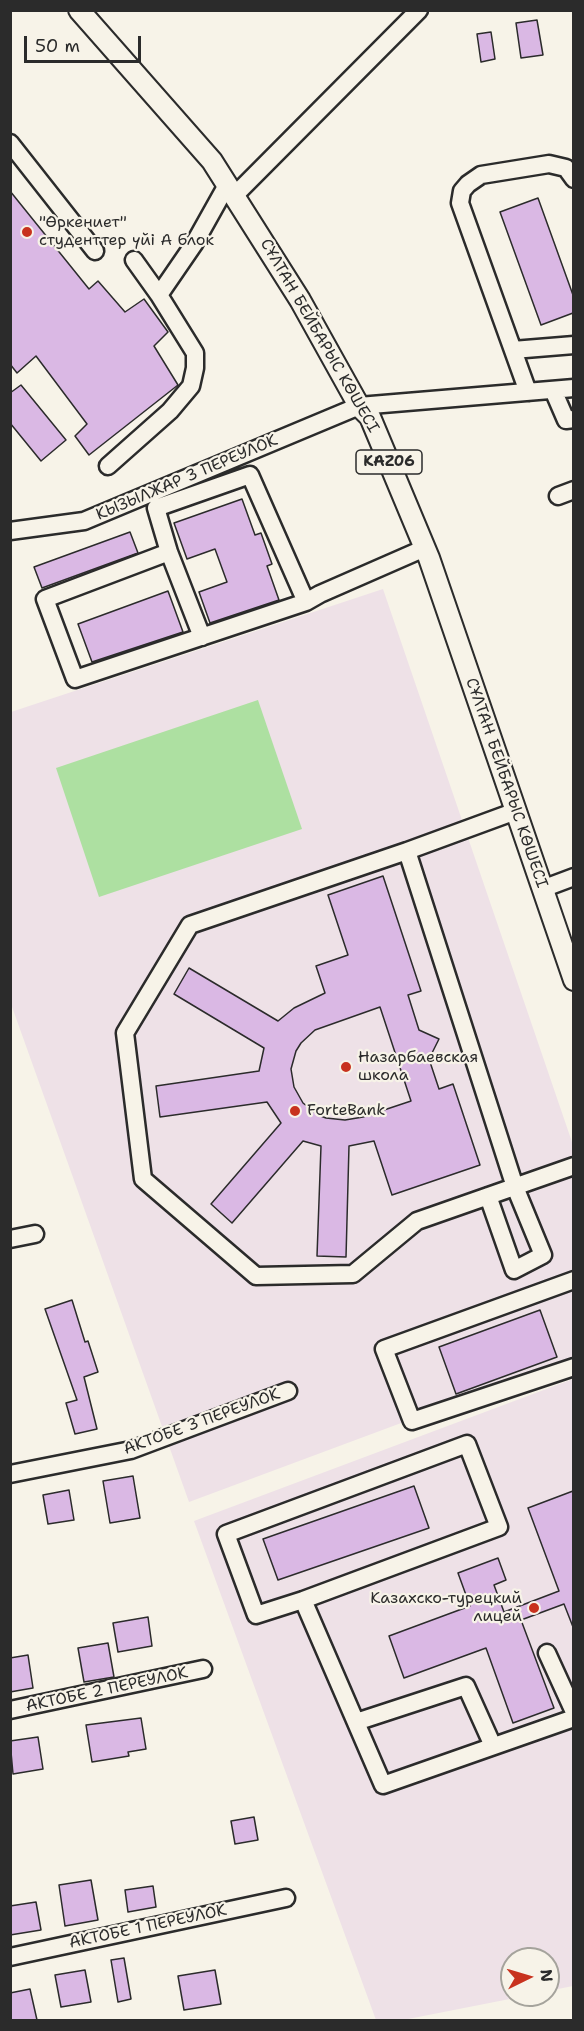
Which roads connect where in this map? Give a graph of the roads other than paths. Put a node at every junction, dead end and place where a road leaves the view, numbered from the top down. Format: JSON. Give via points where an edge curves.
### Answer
{"nodes":[{"id":1,"x":79,"y":10,"type":"edge"},
{"id":2,"x":419,"y":10,"type":"edge"},
{"id":3,"x":10,"y":144,"type":"edge"},
{"id":4,"x":573,"y":179,"type":"edge"},
{"id":5,"x":231,"y":190,"type":"junction"},
{"id":6,"x":95,"y":251,"type":"dead end"},
{"id":7,"x":134,"y":260,"type":"dead end"},
{"id":8,"x":159,"y":295,"type":"junction"},
{"id":9,"x":573,"y":345,"type":"edge"},
{"id":10,"x":513,"y":350,"type":"junction"},
{"id":11,"x":573,"y":388,"type":"edge"},
{"id":12,"x":553,"y":390,"type":"junction"},
{"id":13,"x":528,"y":392,"type":"junction"},
{"id":14,"x":359,"y":406,"type":"junction"},
{"id":15,"x":573,"y":419,"type":"edge"},
{"id":16,"x":108,"y":466,"type":"dead end"},
{"id":17,"x":10,"y":531,"type":"edge"},
{"id":18,"x":424,"y":548,"type":"junction"},
{"id":19,"x":169,"y":552,"type":"junction"},
{"id":20,"x":306,"y":602,"type":"junction"},
{"id":21,"x":202,"y":637,"type":"junction"},
{"id":22,"x":516,"y":811,"type":"junction"},
{"id":23,"x":407,"y":851,"type":"junction"},
{"id":24,"x":573,"y":877,"type":"edge"},
{"id":25,"x":542,"y":889,"type":"junction"},
{"id":26,"x":573,"y":980,"type":"edge"},
{"id":27,"x":573,"y":1166,"type":"edge"},
{"id":28,"x":515,"y":1187,"type":"junction"},
{"id":29,"x":488,"y":1196,"type":"junction"},
{"id":30,"x":35,"y":1234,"type":"dead end"},
{"id":31,"x":10,"y":1239,"type":"edge"},
{"id":32,"x":573,"y":1280,"type":"edge"},
{"id":33,"x":573,"y":1366,"type":"edge"},
{"id":34,"x":288,"y":1391,"type":"dead end"},
{"id":35,"x":10,"y":1474,"type":"edge"},
{"id":36,"x":303,"y":1600,"type":"junction"},
{"id":37,"x":548,"y":1653,"type":"dead end"},
{"id":38,"x":203,"y":1669,"type":"dead end"},
{"id":39,"x":10,"y":1710,"type":"edge"},
{"id":40,"x":573,"y":1712,"type":"edge"},
{"id":41,"x":573,"y":1718,"type":"edge"},
{"id":42,"x":356,"y":1722,"type":"junction"},
{"id":43,"x":493,"y":1746,"type":"junction"},
{"id":44,"x":286,"y":1898,"type":"dead end"},
{"id":45,"x":10,"y":1957,"type":"edge"}],
"edges":[{"from":1,"to":5,"type":"main road","name":"СҰЛТАН БЕЙБАРЫС КӨШЕСІ","number":"KAZ06","via":[[212,161]]},
{"from":2,"to":5,"type":"street"},
{"from":3,"to":6,"type":"street"},
{"from":4,"to":10,"type":"street","via":[[566,168],[549,164],[482,175],[462,191],[460,203]]},
{"from":5,"to":8,"type":"street"},
{"from":5,"to":14,"type":"main road","name":"СҰЛТАН БЕЙБАРЫС КӨШЕСІ","number":"KAZ06","via":[[300,300]]},
{"from":7,"to":8,"type":"street"},
{"from":8,"to":16,"type":"street","via":[[195,353],[190,386],[170,411]]},
{"from":9,"to":10,"type":"street"},
{"from":10,"to":13,"type":"street"},
{"from":11,"to":12,"type":"street","name":"КЫЗЫЛЖАР 3 ПЕРЕУЛОК"},
{"from":12,"to":13,"type":"street","name":"КЫЗЫЛЖАР 3 ПЕРЕУЛОК"},
{"from":12,"to":15,"type":"street","via":[[566,420]]},
{"from":13,"to":14,"type":"street","name":"КЫЗЫЛЖАР 3 ПЕРЕУЛОК"},
{"from":14,"to":17,"type":"street","name":"КЫЗЫЛЖАР 3 ПЕРЕУЛОК","via":[[84,521]]},
{"from":14,"to":18,"type":"main road","name":"СҰЛТАН БЕЙБАРЫС КӨШЕСІ","number":"KAZ06","via":[[370,417]]},
{"from":18,"to":20,"type":"street"},
{"from":18,"to":22,"type":"main road","name":"СҰЛТАН БЕЙБАРЫС КӨШЕСІ","number":"KAZ06"},
{"from":19,"to":20,"type":"street","via":[[156,508],[249,475]]},
{"from":19,"to":21,"type":"street"},
{"from":19,"to":21,"type":"street","via":[[45,599],[75,679]]},
{"from":20,"to":21,"type":"street"},
{"from":22,"to":23,"type":"street"},
{"from":22,"to":25,"type":"main road","name":"СҰЛТАН БЕЙБАРЫС КӨШЕСІ","number":"KAZ06"},
{"from":23,"to":28,"type":"street"},
{"from":23,"to":29,"type":"street","via":[[190,925],[125,1033],[142,1179],[256,1275],[353,1274],[417,1221]]},
{"from":24,"to":25,"type":"street"},
{"from":25,"to":26,"type":"main road","name":"СҰЛТАН БЕЙБАРЫС КӨШЕСІ","number":"KAZ06"},
{"from":27,"to":28,"type":"street"},
{"from":28,"to":29,"type":"street"},
{"from":28,"to":29,"type":"street","via":[[543,1255],[514,1270]]},
{"from":30,"to":31,"type":"street"},
{"from":32,"to":33,"type":"street","via":[[384,1349],[412,1421]]},
{"from":34,"to":35,"type":"street","name":"АКТОБЕ 3 ПЕРЕУЛОК","via":[[131,1450]]},
{"from":36,"to":36,"type":"street","via":[[256,1615],[226,1534],[467,1444],[499,1527]]},
{"from":36,"to":42,"type":"street"},
{"from":37,"to":40,"type":"street"},
{"from":38,"to":39,"type":"street","name":"АКТОБЕ 2 ПЕРЕУЛОК"},
{"from":41,"to":43,"type":"street"},
{"from":42,"to":43,"type":"street","via":[[466,1686]]},
{"from":42,"to":43,"type":"street","via":[[383,1785]]},
{"from":44,"to":45,"type":"street","name":"АКТОБЕ 1 ПЕРЕУЛОК"}]}
